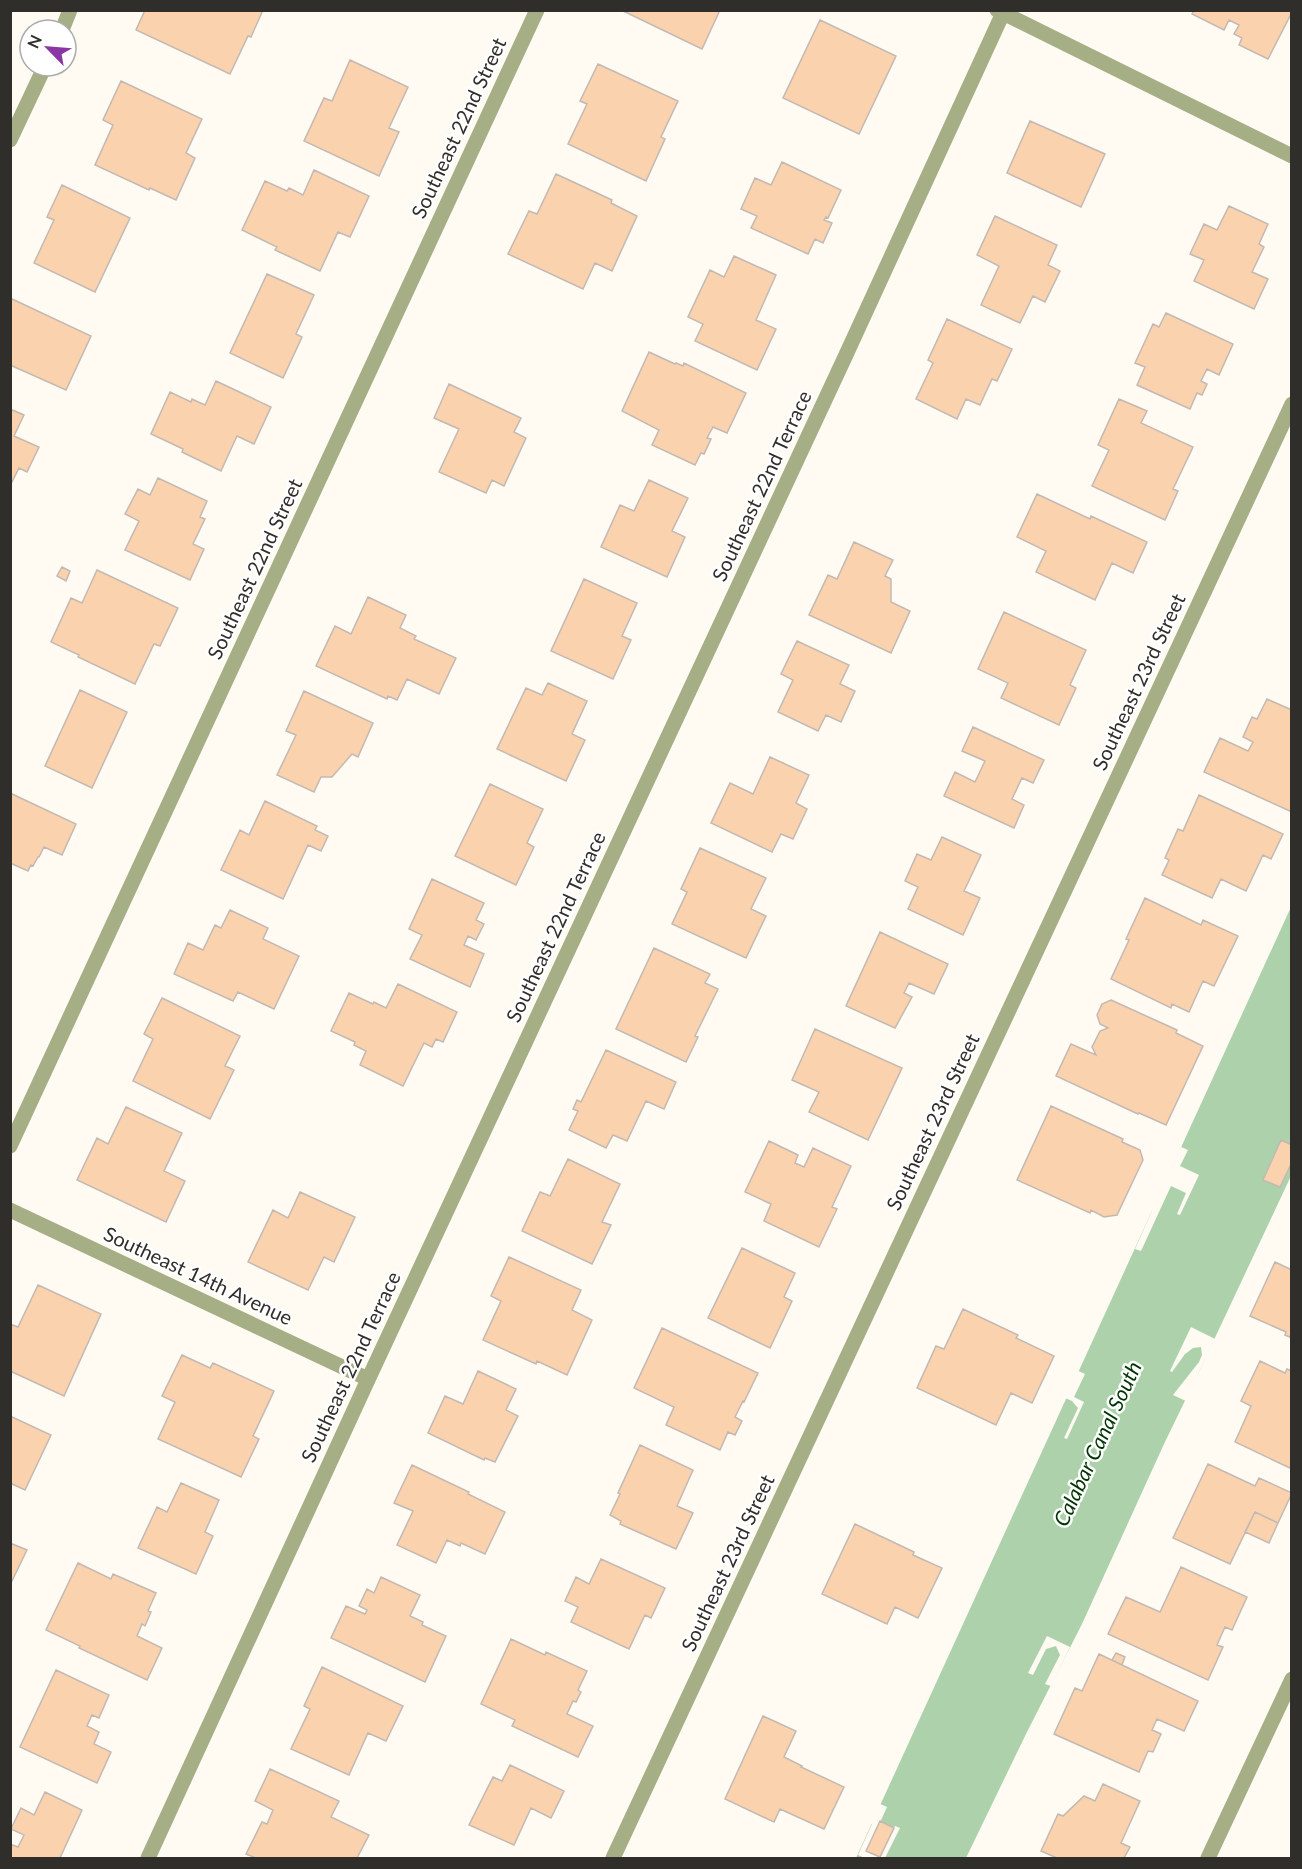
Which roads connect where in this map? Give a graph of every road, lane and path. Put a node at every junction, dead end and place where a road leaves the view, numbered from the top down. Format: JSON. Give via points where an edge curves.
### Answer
{"nodes":[{"id":1,"x":537,"y":10,"type":"edge"},
{"id":2,"x":1000,"y":12,"type":"edge"},
{"id":3,"x":39,"y":78,"type":"edge"},
{"id":4,"x":10,"y":140,"type":"edge"},
{"id":5,"x":1292,"y":156,"type":"edge"},
{"id":6,"x":1292,"y":404,"type":"edge"},
{"id":7,"x":10,"y":1146,"type":"edge"},
{"id":8,"x":10,"y":1210,"type":"edge"},
{"id":9,"x":368,"y":1379,"type":"junction"},
{"id":10,"x":1292,"y":1679,"type":"edge"},
{"id":11,"x":148,"y":1858,"type":"edge"},
{"id":12,"x":613,"y":1858,"type":"edge"},
{"id":13,"x":1208,"y":1858,"type":"edge"}],
"edges":[{"from":1,"to":7,"type":"street","name":"Southeast 22nd Street"},
{"from":2,"to":5,"type":"street"},
{"from":2,"to":9,"type":"street","name":"Southeast 22nd Terrace","via":[[823,404]]},
{"from":3,"to":4,"type":"street"},
{"from":6,"to":12,"type":"street","name":"Southeast 23rd Street"},
{"from":8,"to":9,"type":"street","name":"Southeast 14th Avenue"},
{"from":9,"to":11,"type":"street","name":"Southeast 22nd Terrace"},
{"from":10,"to":13,"type":"street"}]}
